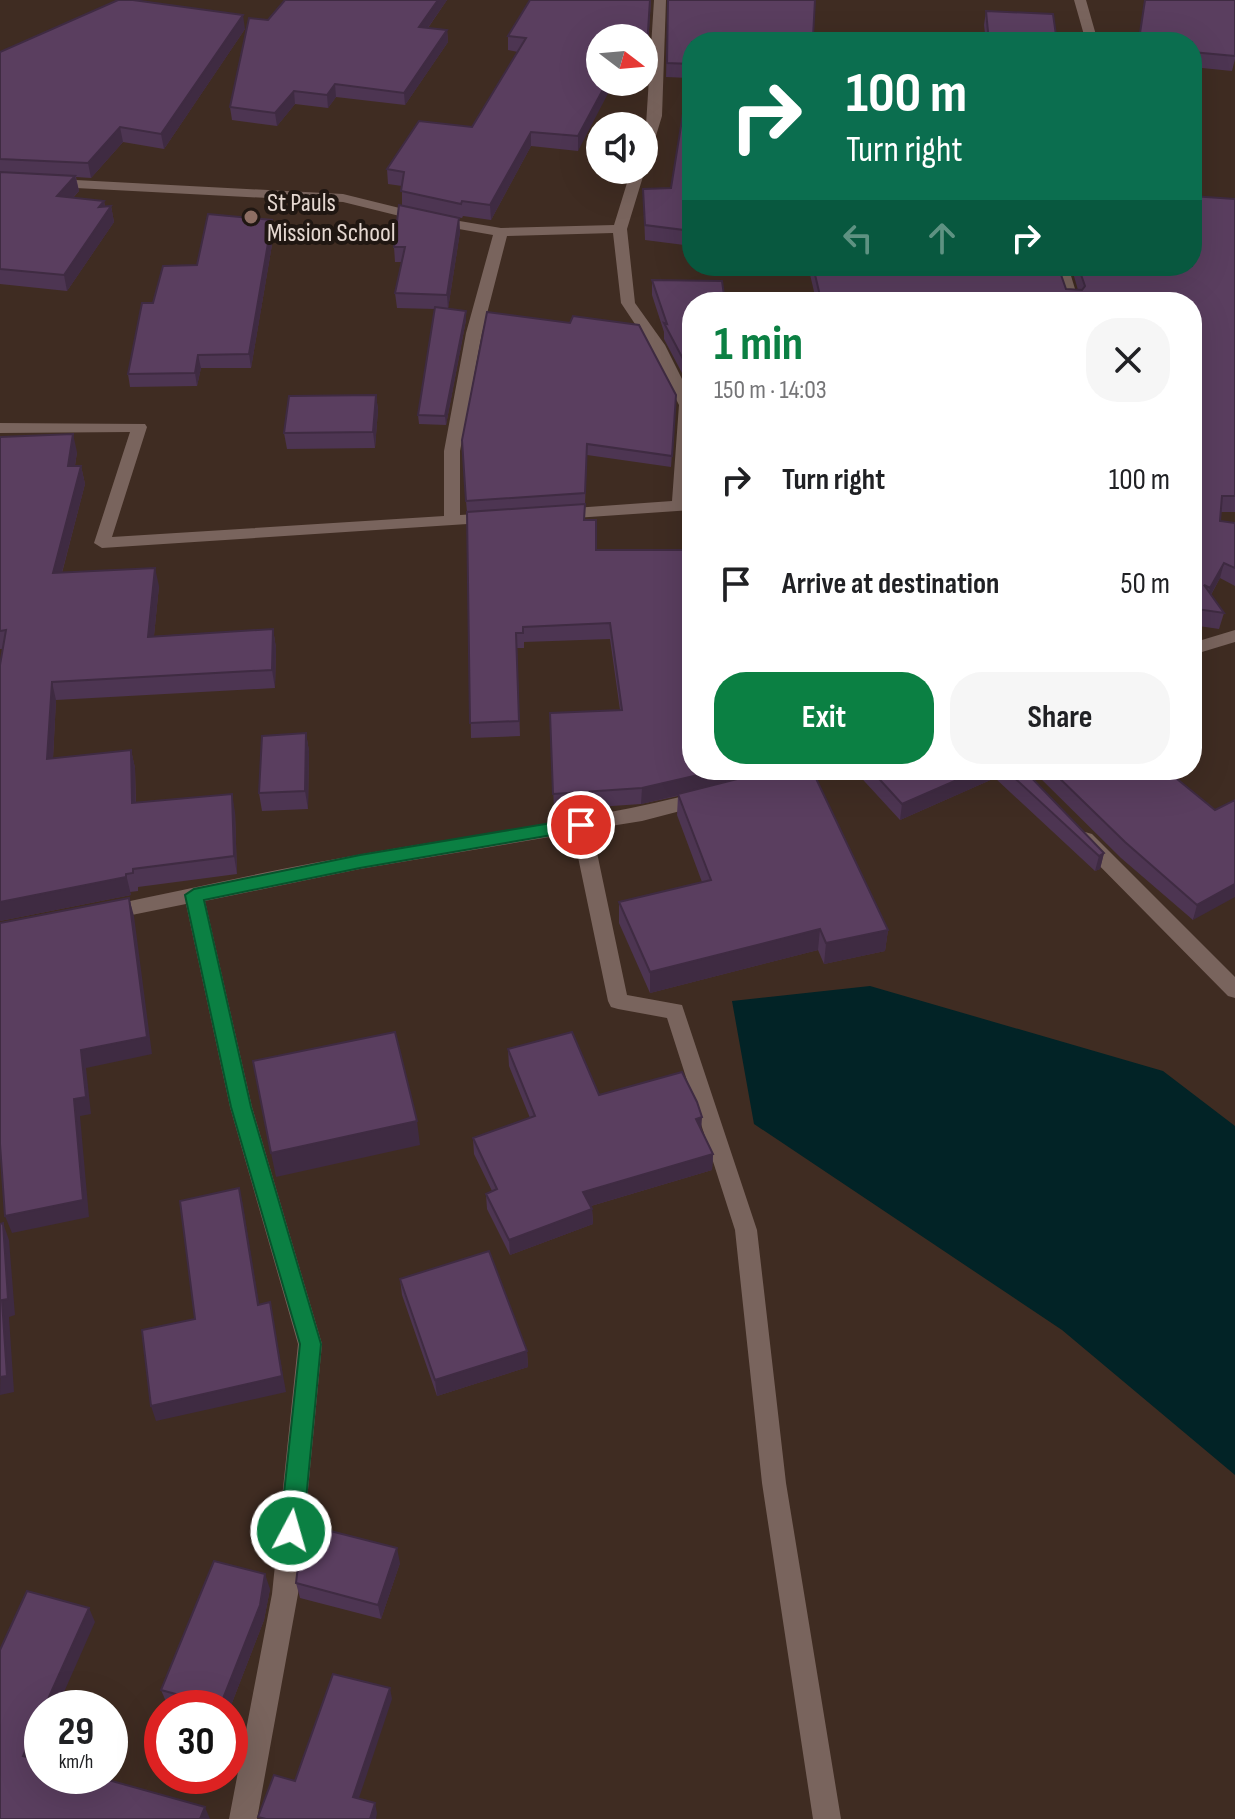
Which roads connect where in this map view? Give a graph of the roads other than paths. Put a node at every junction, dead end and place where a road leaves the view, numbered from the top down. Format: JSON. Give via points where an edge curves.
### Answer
{"nodes":[{"id":1,"x":660,"y":0,"type":"edge"},
{"id":2,"x":1080,"y":0,"type":"edge"},
{"id":3,"x":1089,"y":32,"type":"edge"},
{"id":4,"x":655,"y":112,"type":"edge"},
{"id":5,"x":0,"y":180,"type":"edge"},
{"id":6,"x":634,"y":184,"type":"edge"},
{"id":7,"x":620,"y":229,"type":"junction"},
{"id":8,"x":501,"y":232,"type":"junction"},
{"id":9,"x":682,"y":395,"type":"edge"},
{"id":10,"x":0,"y":428,"type":"edge"},
{"id":11,"x":682,"y":505,"type":"edge"},
{"id":12,"x":543,"y":515,"type":"edge"},
{"id":13,"x":513,"y":517,"type":"edge"},
{"id":14,"x":452,"y":521,"type":"junction"},
{"id":15,"x":1235,"y":636,"type":"edge"},
{"id":16,"x":1202,"y":646,"type":"edge"},
{"id":17,"x":729,"y":792,"type":"edge"},
{"id":18,"x":581,"y":825,"type":"junction"},
{"id":19,"x":1072,"y":826,"type":"edge"},
{"id":20,"x":194,"y":895,"type":"junction"},
{"id":21,"x":86,"y":917,"type":"edge"},
{"id":22,"x":1235,"y":990,"type":"edge"},
{"id":23,"x":243,"y":1819,"type":"edge"},
{"id":24,"x":827,"y":1819,"type":"edge"}],
"edges":[{"from":1,"to":4,"type":"street"},
{"from":2,"to":3,"type":"street"},
{"from":5,"to":8,"type":"street","via":[[343,198]]},
{"from":6,"to":7,"type":"street"},
{"from":7,"to":8,"type":"street"},
{"from":7,"to":9,"type":"street","via":[[628,303]]},
{"from":8,"to":14,"type":"street","via":[[474,333],[452,451]]},
{"from":10,"to":14,"type":"street","via":[[139,427],[102,543]]},
{"from":11,"to":12,"type":"street"},
{"from":13,"to":14,"type":"street"},
{"from":15,"to":16,"type":"street"},
{"from":17,"to":18,"type":"street"},
{"from":18,"to":20,"type":"street"},
{"from":18,"to":24,"type":"street","via":[[618,1001],[675,1011],[746,1230],[774,1483]]},
{"from":19,"to":22,"type":"street"},
{"from":20,"to":21,"type":"street"},
{"from":20,"to":23,"type":"street","via":[[241,1107],[310,1344],[285,1594]]}]}
